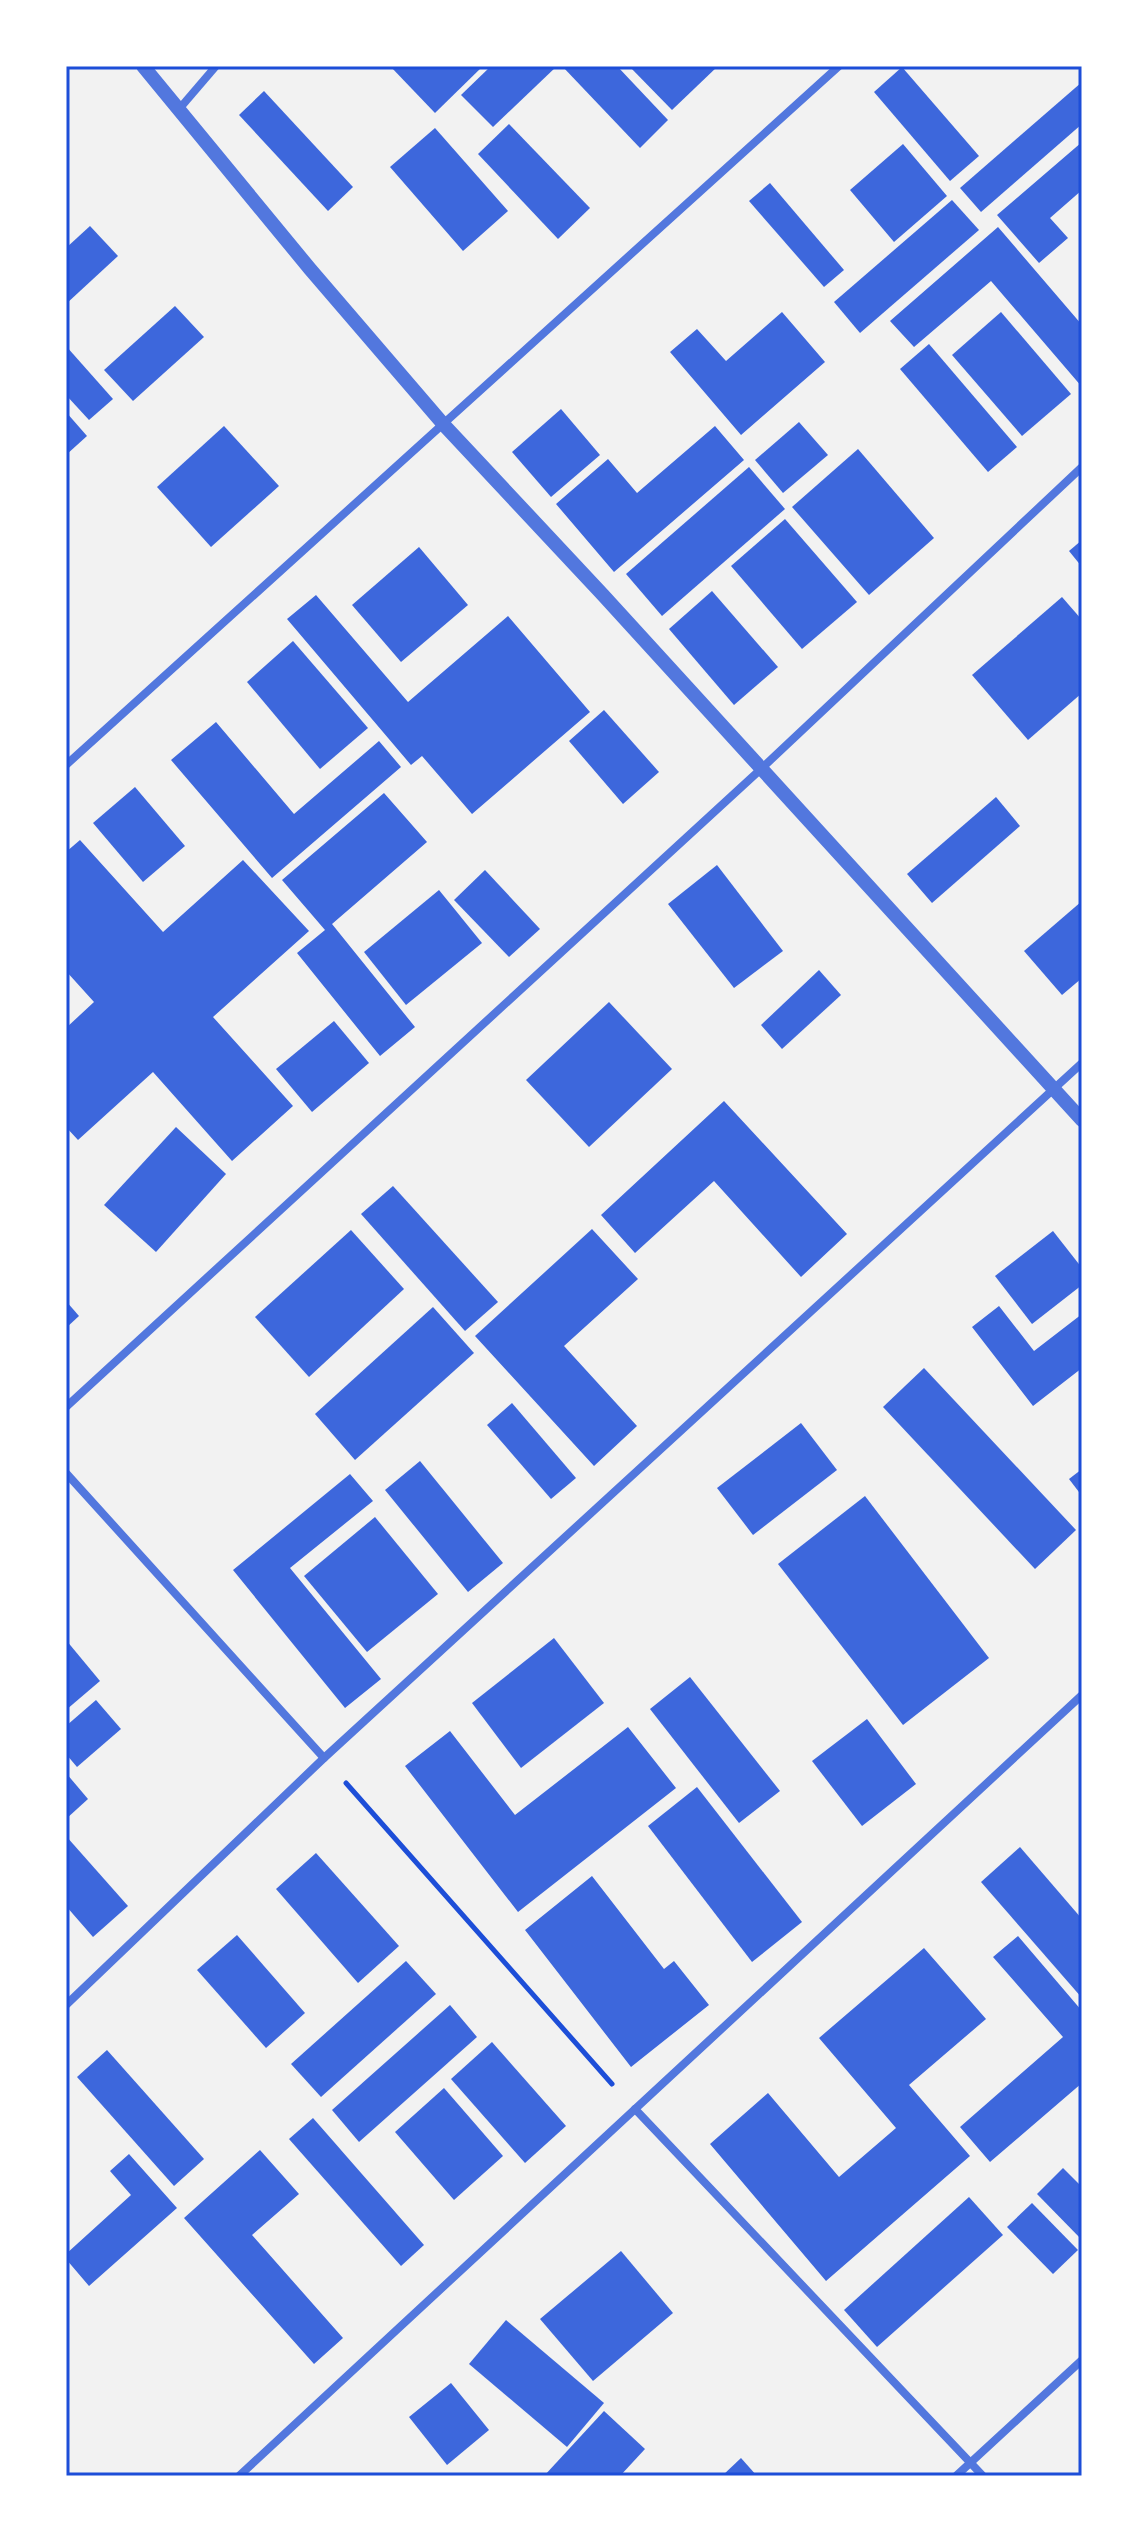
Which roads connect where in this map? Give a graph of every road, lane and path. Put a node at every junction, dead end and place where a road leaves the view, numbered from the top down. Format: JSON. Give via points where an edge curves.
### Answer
{"nodes":[{"id":1,"x":216,"y":66,"type":"edge"},
{"id":2,"x":839,"y":66,"type":"edge"},
{"id":3,"x":148,"y":71,"type":"edge"},
{"id":4,"x":180,"y":108,"type":"junction"},
{"id":5,"x":444,"y":425,"type":"junction"},
{"id":6,"x":1082,"y":467,"type":"edge"},
{"id":7,"x":66,"y":765,"type":"edge"},
{"id":8,"x":761,"y":769,"type":"junction"},
{"id":9,"x":1082,"y":1063,"type":"edge"},
{"id":10,"x":1053,"y":1089,"type":"junction"},
{"id":11,"x":1082,"y":1120,"type":"edge"},
{"id":12,"x":66,"y":1407,"type":"edge"},
{"id":13,"x":66,"y":1473,"type":"edge"},
{"id":14,"x":1082,"y":1695,"type":"edge"},
{"id":15,"x":324,"y":1758,"type":"junction"},
{"id":16,"x":66,"y":2005,"type":"edge"},
{"id":17,"x":635,"y":2109,"type":"junction"},
{"id":18,"x":1082,"y":2360,"type":"edge"},
{"id":19,"x":970,"y":2463,"type":"junction"},
{"id":20,"x":239,"y":2476,"type":"edge"},
{"id":21,"x":956,"y":2476,"type":"edge"},
{"id":22,"x":983,"y":2476,"type":"edge"}],
"edges":[{"from":1,"to":4,"type":"street"},
{"from":2,"to":5,"type":"street"},
{"from":3,"to":4,"type":"street"},
{"from":4,"to":5,"type":"street"},
{"from":5,"to":7,"type":"street"},
{"from":5,"to":8,"type":"street"},
{"from":6,"to":8,"type":"street"},
{"from":8,"to":10,"type":"street"},
{"from":8,"to":12,"type":"street"},
{"from":9,"to":10,"type":"street"},
{"from":10,"to":11,"type":"street"},
{"from":10,"to":15,"type":"street"},
{"from":13,"to":15,"type":"street"},
{"from":14,"to":17,"type":"street"},
{"from":15,"to":16,"type":"street"},
{"from":15,"to":17,"type":"path"},
{"from":17,"to":19,"type":"street"},
{"from":17,"to":20,"type":"street"},
{"from":18,"to":19,"type":"street"},
{"from":19,"to":21,"type":"street"},
{"from":19,"to":22,"type":"street"}]}
